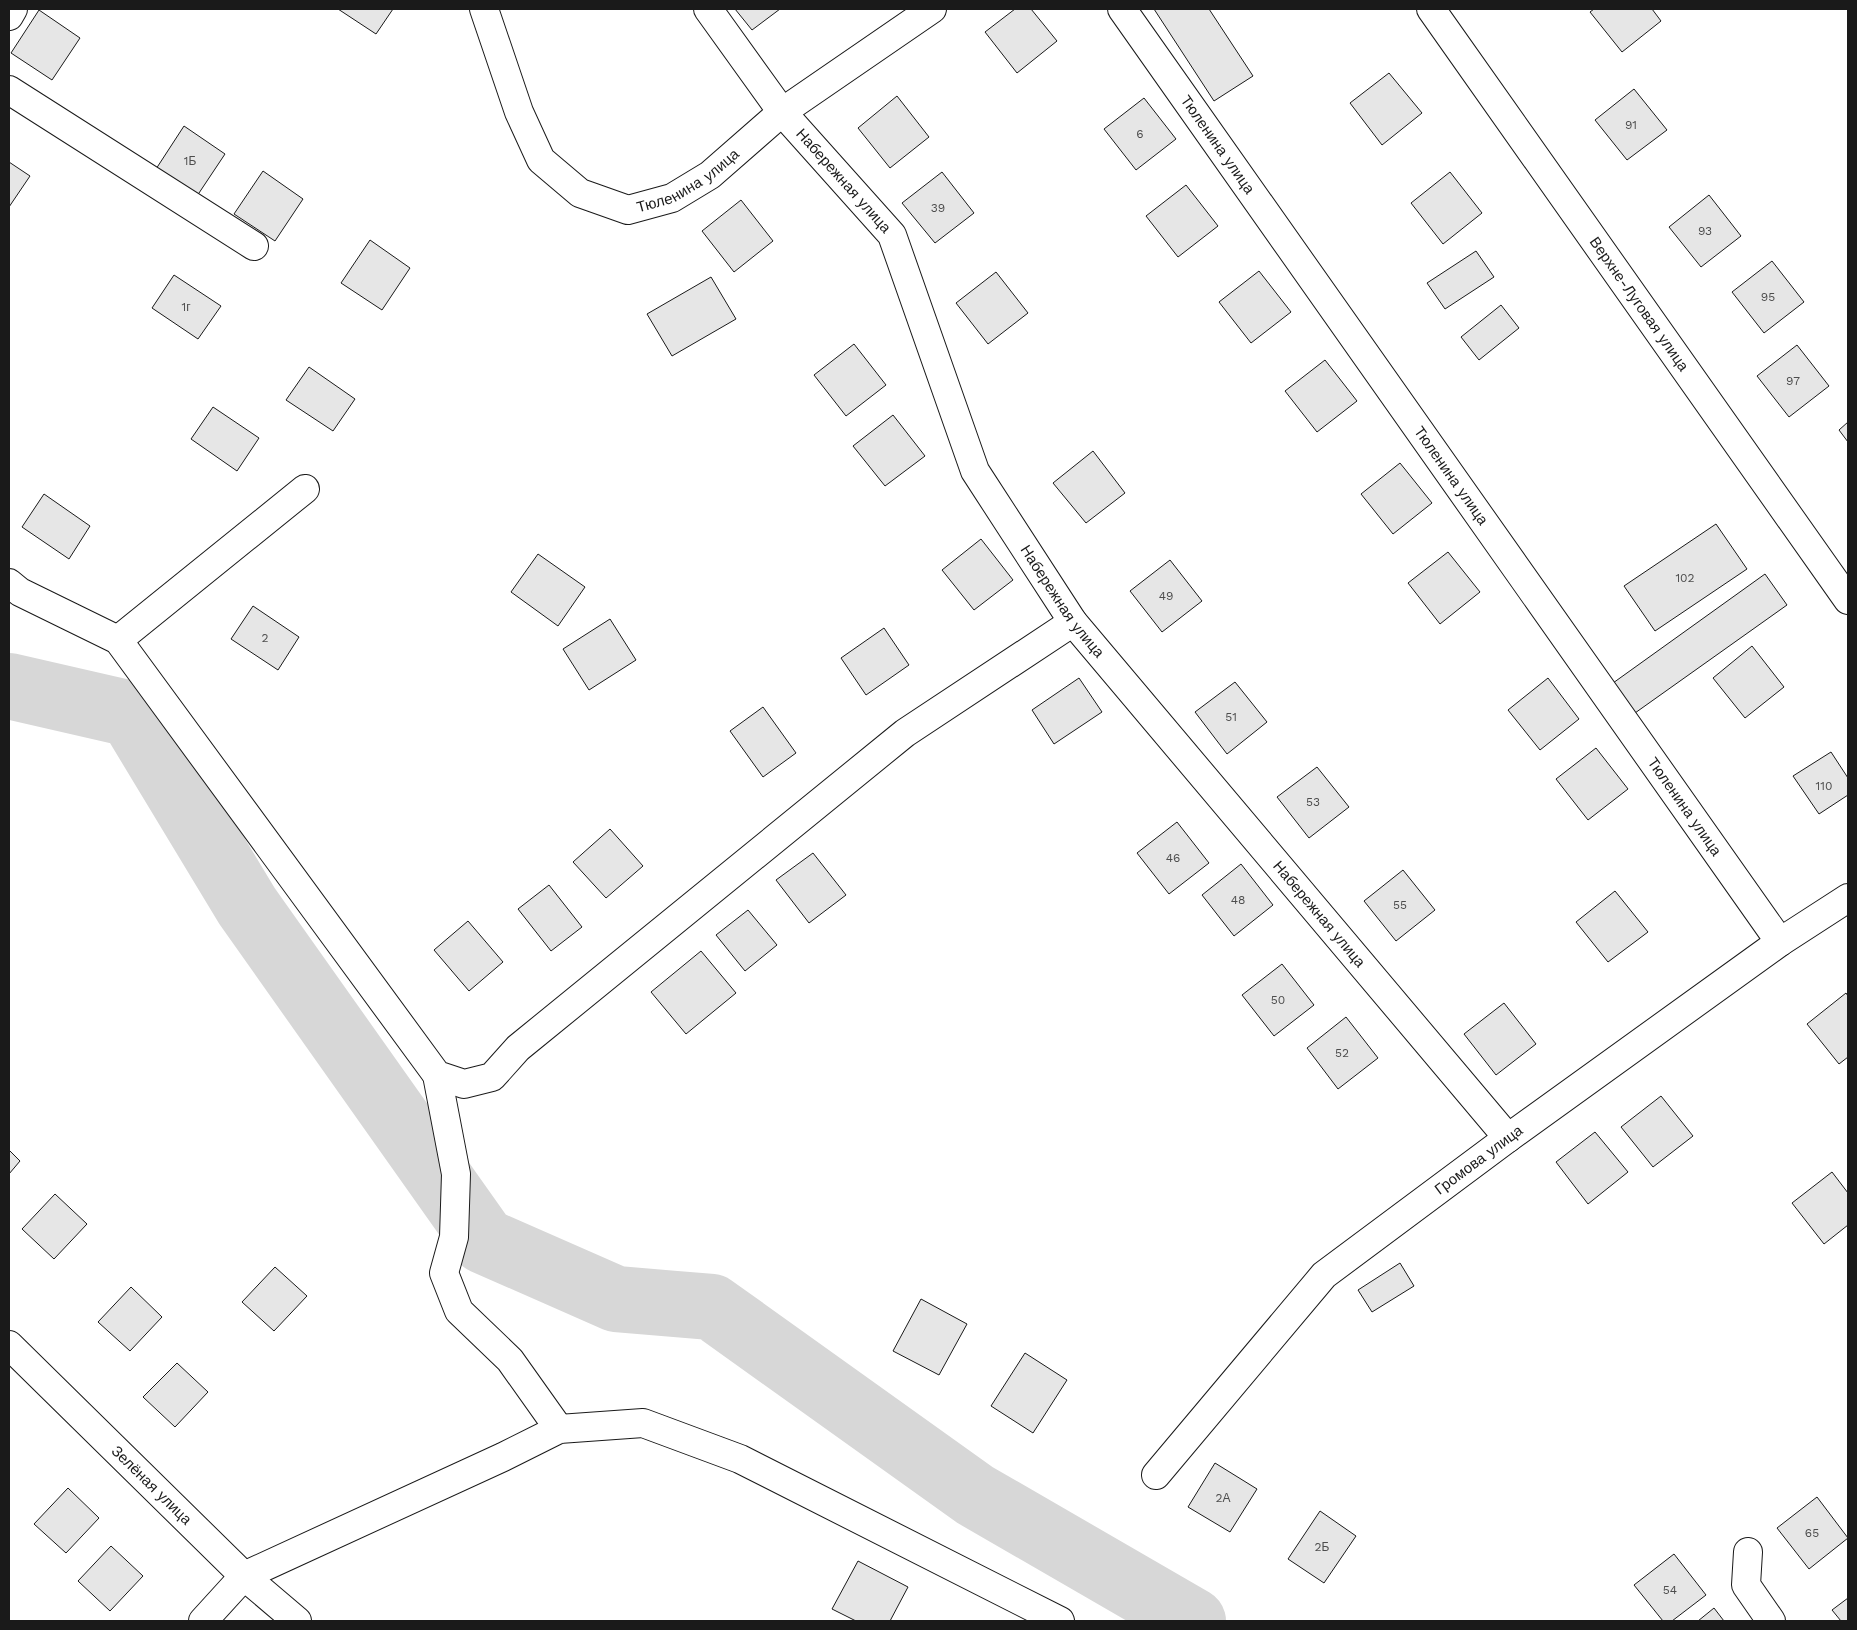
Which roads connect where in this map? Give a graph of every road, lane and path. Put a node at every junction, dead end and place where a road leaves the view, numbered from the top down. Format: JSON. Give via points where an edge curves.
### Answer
{"nodes":[{"id":1,"x":14,"y":9,"type":"edge"},
{"id":2,"x":484,"y":9,"type":"edge"},
{"id":3,"x":708,"y":9,"type":"edge"},
{"id":4,"x":932,"y":9,"type":"edge"},
{"id":5,"x":1122,"y":9,"type":"edge"},
{"id":6,"x":1431,"y":9,"type":"edge"},
{"id":7,"x":9,"y":16,"type":"edge"},
{"id":8,"x":9,"y":90,"type":"edge"},
{"id":9,"x":782,"y":112,"type":"junction"},
{"id":10,"x":254,"y":246,"type":"dead end"},
{"id":11,"x":305,"y":489,"type":"dead end"},
{"id":12,"x":9,"y":584,"type":"edge"},
{"id":13,"x":1848,"y":600,"type":"edge"},
{"id":14,"x":1073,"y":622,"type":"junction"},
{"id":15,"x":118,"y":640,"type":"junction"},
{"id":16,"x":1848,"y":898,"type":"edge"},
{"id":17,"x":1780,"y":942,"type":"junction"},
{"id":18,"x":437,"y":1075,"type":"junction"},
{"id":19,"x":1508,"y":1138,"type":"junction"},
{"id":20,"x":9,"y":1344,"type":"edge"},
{"id":21,"x":559,"y":1429,"type":"junction"},
{"id":22,"x":1156,"y":1475,"type":"dead end"},
{"id":23,"x":1748,"y":1552,"type":"dead end"},
{"id":24,"x":244,"y":1576,"type":"junction"},
{"id":25,"x":203,"y":1621,"type":"edge"},
{"id":26,"x":297,"y":1621,"type":"edge"},
{"id":27,"x":1060,"y":1621,"type":"edge"},
{"id":28,"x":1770,"y":1621,"type":"edge"}],
"edges":[{"from":1,"to":7,"type":"street"},
{"from":2,"to":9,"type":"street","name":"Тюленина улица","via":[[520,112],[541,160],[580,193],[628,210],[672,198],[710,175]]},
{"from":3,"to":9,"type":"street","name":"Набережная улица"},
{"from":4,"to":9,"type":"street","name":"Тюленина улица"},
{"from":5,"to":17,"type":"street","name":"Тюленина улица"},
{"from":6,"to":13,"type":"street","name":"Верхне-Луговая улица"},
{"from":8,"to":10,"type":"street"},
{"from":9,"to":14,"type":"street","name":"Набережная улица","via":[[892,235],[975,471]]},
{"from":11,"to":15,"type":"street"},
{"from":12,"to":15,"type":"street"},
{"from":14,"to":18,"type":"street","via":[[905,733],[525,1042],[492,1077],[464,1084]]},
{"from":14,"to":19,"type":"street","name":"Набережная улица"},
{"from":15,"to":18,"type":"street"},
{"from":16,"to":17,"type":"street","name":"Громова улица"},
{"from":17,"to":19,"type":"street","name":"Громова улица"},
{"from":18,"to":21,"type":"street","via":[[456,1174],[454,1238],[444,1273],[459,1311],[510,1360]]},
{"from":19,"to":22,"type":"street","name":"Громова улица","via":[[1324,1275]]},
{"from":20,"to":24,"type":"street","name":"Зелёная улица"},
{"from":21,"to":24,"type":"street"},
{"from":21,"to":27,"type":"street","via":[[643,1423],[740,1459]]},
{"from":23,"to":28,"type":"street","via":[[1746,1585]]},
{"from":24,"to":25,"type":"street"},
{"from":24,"to":26,"type":"street","name":"Зелёная улица"}]}
